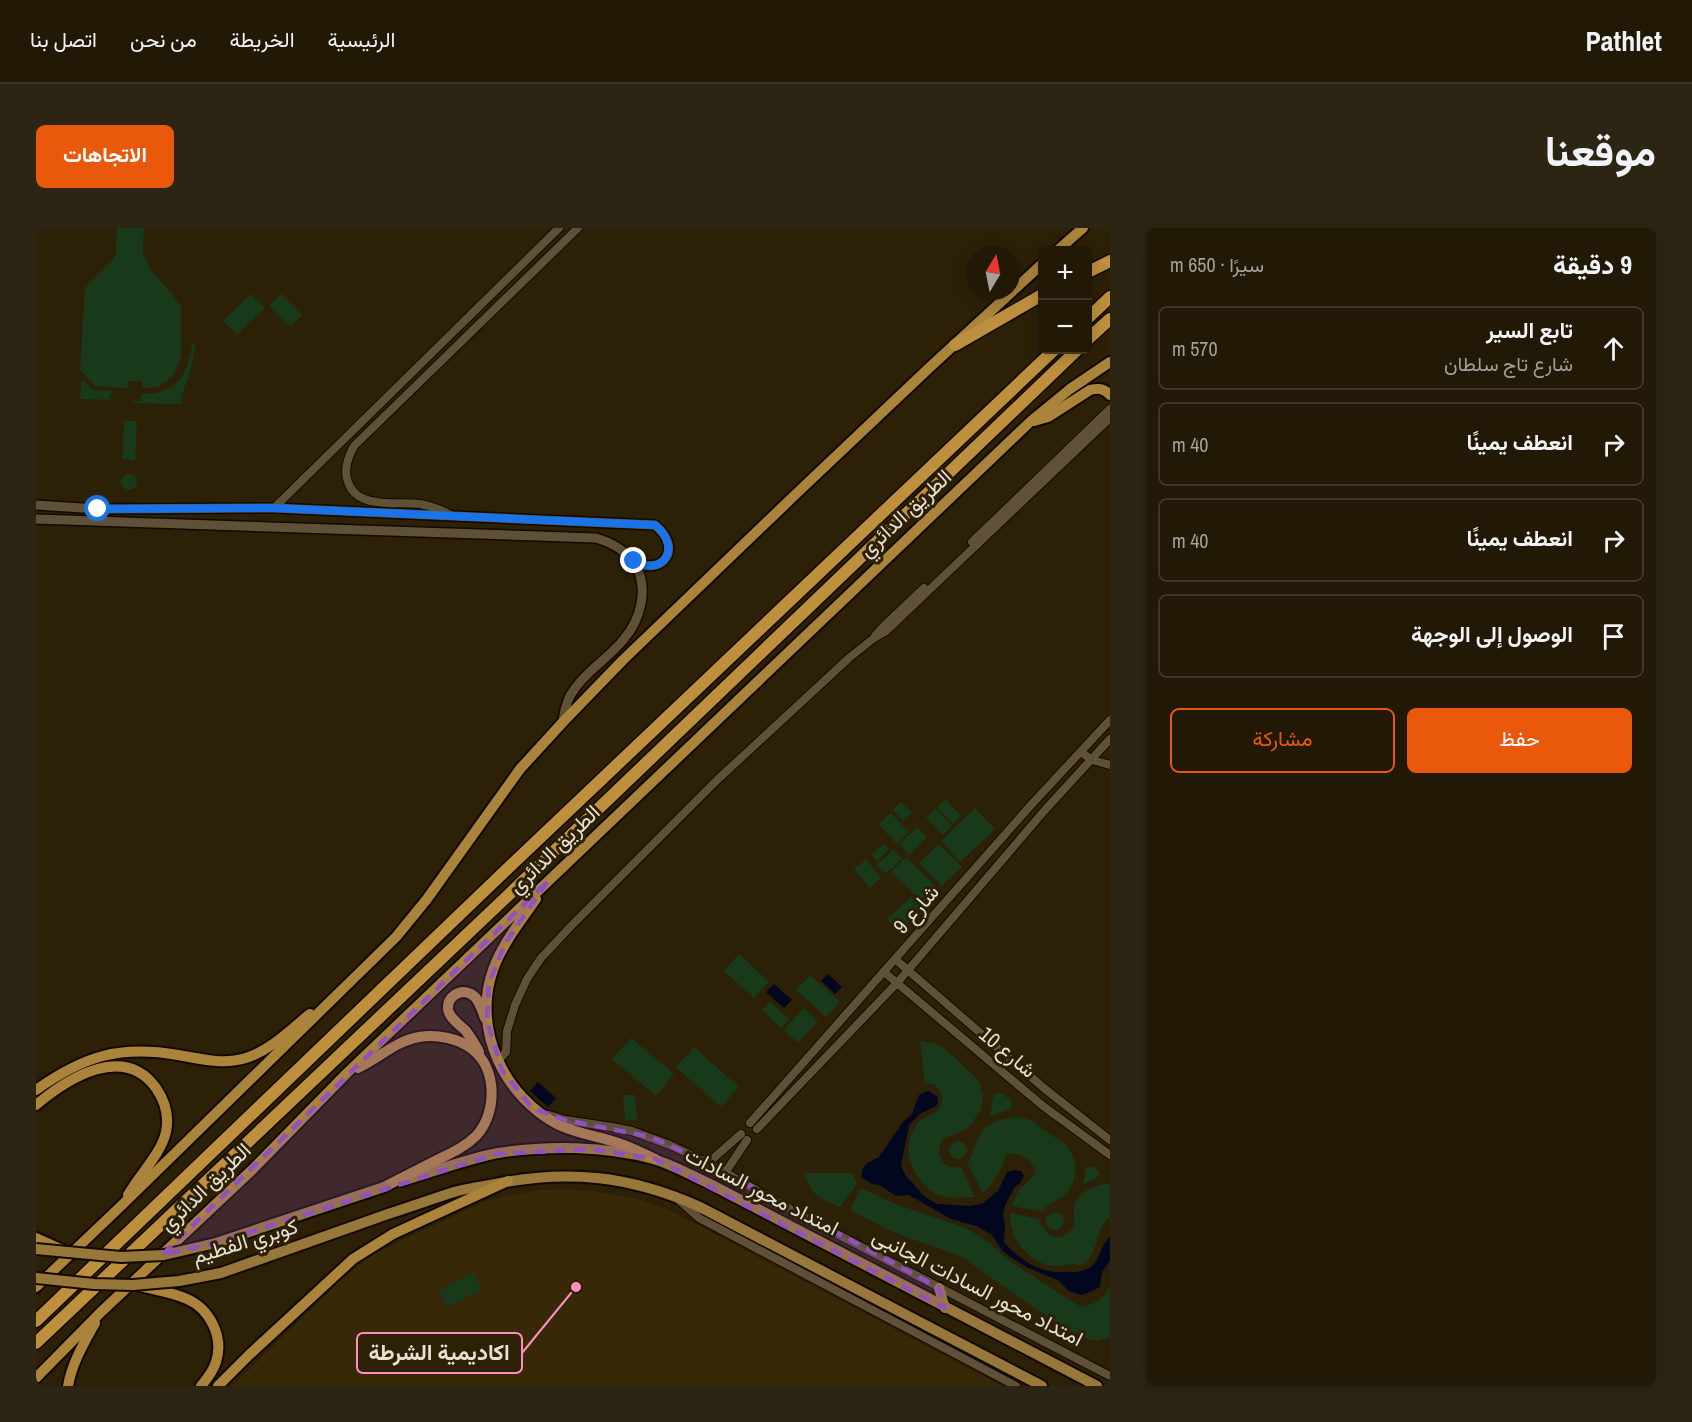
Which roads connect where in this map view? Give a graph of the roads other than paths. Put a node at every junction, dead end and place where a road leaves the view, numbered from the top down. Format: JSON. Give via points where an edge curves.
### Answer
{"nodes":[{"id":1,"x":559,"y":228,"type":"edge"},
{"id":2,"x":578,"y":228,"type":"edge"},
{"id":3,"x":1083,"y":228,"type":"edge"},
{"id":4,"x":1063,"y":246,"type":"edge"},
{"id":5,"x":1110,"y":261,"type":"edge"},
{"id":6,"x":1038,"y":268,"type":"edge"},
{"id":7,"x":1092,"y":270,"type":"edge"},
{"id":8,"x":1038,"y":297,"type":"edge"},
{"id":9,"x":1110,"y":297,"type":"edge"},
{"id":10,"x":1092,"y":314,"type":"edge"},
{"id":11,"x":1110,"y":319,"type":"edge"},
{"id":12,"x":1110,"y":325,"type":"edge"},
{"id":13,"x":1092,"y":335,"type":"edge"},
{"id":14,"x":1092,"y":336,"type":"edge"},
{"id":15,"x":955,"y":345,"type":"junction"},
{"id":16,"x":1050,"y":354,"type":"edge"},
{"id":17,"x":1073,"y":354,"type":"edge"},
{"id":18,"x":1110,"y":362,"type":"edge"},
{"id":19,"x":1110,"y":395,"type":"edge"},
{"id":20,"x":1110,"y":409,"type":"edge"},
{"id":21,"x":1110,"y":418,"type":"edge"},
{"id":22,"x":1031,"y":421,"type":"junction"},
{"id":23,"x":36,"y":505,"type":"edge"},
{"id":24,"x":274,"y":508,"type":"junction"},
{"id":25,"x":1011,"y":509,"type":"junction"},
{"id":26,"x":455,"y":517,"type":"junction"},
{"id":27,"x":36,"y":519,"type":"edge"},
{"id":28,"x":631,"y":559,"type":"junction"},
{"id":29,"x":1110,"y":720,"type":"edge"},
{"id":30,"x":563,"y":722,"type":"junction"},
{"id":31,"x":1093,"y":739,"type":"junction"},
{"id":32,"x":1110,"y":739,"type":"edge"},
{"id":33,"x":1102,"y":748,"type":"junction"},
{"id":34,"x":1081,"y":752,"type":"junction"},
{"id":35,"x":1110,"y":754,"type":"edge"},
{"id":36,"x":1092,"y":760,"type":"junction"},
{"id":37,"x":1110,"y":765,"type":"edge"},
{"id":38,"x":1032,"y":805,"type":"junction"},
{"id":39,"x":1042,"y":814,"type":"junction"},
{"id":40,"x":547,"y":882,"type":"junction"},
{"id":41,"x":895,"y":959,"type":"junction"},
{"id":42,"x":907,"y":970,"type":"junction"},
{"id":43,"x":884,"y":972,"type":"junction"},
{"id":44,"x":897,"y":983,"type":"junction"},
{"id":45,"x":340,"y":993,"type":"junction"},
{"id":46,"x":844,"y":1016,"type":"junction"},
{"id":47,"x":487,"y":1021,"type":"junction"},
{"id":48,"x":855,"y":1026,"type":"junction"},
{"id":49,"x":483,"y":1061,"type":"junction"},
{"id":50,"x":498,"y":1061,"type":"junction"},
{"id":51,"x":347,"y":1073,"type":"junction"},
{"id":52,"x":36,"y":1090,"type":"edge"},
{"id":53,"x":36,"y":1105,"type":"edge"},
{"id":54,"x":532,"y":1108,"type":"junction"},
{"id":55,"x":1110,"y":1140,"type":"edge"},
{"id":56,"x":1110,"y":1155,"type":"edge"},
{"id":57,"x":655,"y":1159,"type":"junction"},
{"id":58,"x":708,"y":1163,"type":"junction"},
{"id":59,"x":725,"y":1173,"type":"junction"},
{"id":60,"x":508,"y":1181,"type":"junction"},
{"id":61,"x":384,"y":1187,"type":"junction"},
{"id":62,"x":675,"y":1196,"type":"junction"},
{"id":63,"x":122,"y":1206,"type":"junction"},
{"id":64,"x":388,"y":1214,"type":"joint"},
{"id":65,"x":36,"y":1238,"type":"edge"},
{"id":66,"x":36,"y":1249,"type":"edge"},
{"id":67,"x":66,"y":1251,"type":"junction"},
{"id":68,"x":36,"y":1278,"type":"edge"},
{"id":69,"x":133,"y":1285,"type":"junction"},
{"id":70,"x":36,"y":1287,"type":"edge"},
{"id":71,"x":939,"y":1287,"type":"junction"},
{"id":72,"x":945,"y":1308,"type":"junction"},
{"id":73,"x":100,"y":1313,"type":"junction"},
{"id":74,"x":36,"y":1321,"type":"edge"},
{"id":75,"x":36,"y":1343,"type":"edge"},
{"id":76,"x":1110,"y":1376,"type":"edge"},
{"id":77,"x":36,"y":1378,"type":"edge"},
{"id":78,"x":68,"y":1386,"type":"edge"},
{"id":79,"x":201,"y":1386,"type":"edge"},
{"id":80,"x":219,"y":1386,"type":"edge"},
{"id":81,"x":1016,"y":1386,"type":"edge"},
{"id":82,"x":1042,"y":1386,"type":"edge"},
{"id":83,"x":1097,"y":1386,"type":"edge"}],
"edges":[{"from":1,"to":24,"type":"street"},
{"from":2,"to":26,"type":"street","via":[[350,453],[347,481],[361,498],[426,506]]},
{"from":3,"to":4,"type":"highway"},
{"from":5,"to":7,"type":"highway"},
{"from":6,"to":15,"type":"highway"},
{"from":8,"to":15,"type":"highway"},
{"from":9,"to":10,"type":"highway"},
{"from":11,"to":13,"type":"highway"},
{"from":12,"to":14,"type":"highway"},
{"from":15,"to":30,"type":"highway","via":[[755,532]]},
{"from":16,"to":74,"type":"highway","name":"الطريق الدائري"},
{"from":17,"to":75,"type":"highway","name":"الطريق الدائري"},
{"from":18,"to":22,"type":"highway","name":"الطريق الدائري"},
{"from":19,"to":22,"type":"highway","via":[[1096,388],[1048,417]]},
{"from":20,"to":25,"type":"street"},
{"from":21,"to":25,"type":"street"},
{"from":22,"to":40,"type":"highway","name":"الطريق الدائري"},
{"from":23,"to":24,"type":"main road","via":[[108,509]]},
{"from":24,"to":26,"type":"main road"},
{"from":25,"to":50,"type":"street","via":[[716,781],[541,958],[515,1005],[506,1052]]},
{"from":26,"to":28,"type":"main road","via":[[655,525],[669,543],[665,558],[648,566]]},
{"from":27,"to":28,"type":"main road","via":[[596,538],[616,545]]},
{"from":28,"to":30,"type":"main road","via":[[640,577],[639,611],[625,638],[574,689]]},
{"from":29,"to":31,"type":"street","name":"شارع 9"},
{"from":30,"to":45,"type":"highway","via":[[520,769],[410,922]]},
{"from":31,"to":33,"type":"street"},
{"from":31,"to":34,"type":"street","name":"شارع 9"},
{"from":32,"to":33,"type":"street","name":"شارع 9"},
{"from":33,"to":35,"type":"street"},
{"from":33,"to":36,"type":"street","name":"شارع 9"},
{"from":34,"to":36,"type":"street"},
{"from":34,"to":38,"type":"street","name":"شارع 9"},
{"from":36,"to":37,"type":"street"},
{"from":36,"to":39,"type":"street","name":"شارع 9"},
{"from":38,"to":39,"type":"street"},
{"from":38,"to":41,"type":"street","name":"شارع 9"},
{"from":39,"to":42,"type":"street","name":"شارع 9"},
{"from":40,"to":47,"type":"highway","via":[[499,957],[489,983]]},
{"from":40,"to":51,"type":"highway","name":"الطريق الدائري"},
{"from":41,"to":42,"type":"street","name":"شارع 10"},
{"from":41,"to":43,"type":"street","name":"شارع 9"},
{"from":42,"to":44,"type":"street","name":"شارع 9"},
{"from":42,"to":55,"type":"street","name":"شارع 10"},
{"from":43,"to":44,"type":"street","name":"شارع 10"},
{"from":43,"to":46,"type":"street","name":"شارع 9"},
{"from":44,"to":48,"type":"street","name":"شارع 9"},
{"from":44,"to":56,"type":"street","name":"شارع 10","via":[[1043,1106]]},
{"from":45,"to":52,"type":"highway","via":[[267,1048],[247,1058],[226,1062],[161,1052],[115,1053],[71,1067]]},
{"from":45,"to":63,"type":"highway"},
{"from":46,"to":48,"type":"street"},
{"from":46,"to":48,"type":"street","name":"شارع 9","via":[[753,1126]]},
{"from":47,"to":49,"type":"highway","via":[[471,993],[457,993],[448,1003],[451,1016],[472,1040]]},
{"from":47,"to":50,"type":"highway"},
{"from":49,"to":51,"type":"highway","via":[[472,1049],[456,1041],[420,1037]]},
{"from":49,"to":61,"type":"highway","via":[[490,1078],[491,1105],[476,1136],[461,1148]]},
{"from":50,"to":54,"type":"highway"},
{"from":51,"to":73,"type":"highway","name":"الطريق الدائري","via":[[252,1170]]},
{"from":53,"to":63,"type":"highway","via":[[66,1083],[103,1067],[137,1072],[155,1086],[167,1118],[163,1141]]},
{"from":54,"to":57,"type":"highway","via":[[562,1126]]},
{"from":54,"to":58,"type":"street","name":"امتداد محور السادات الجانبى","via":[[565,1120],[632,1131]]},
{"from":57,"to":61,"type":"main road","name":"امتداد محور السادات","via":[[591,1149],[528,1149],[486,1156]]},
{"from":57,"to":72,"type":"main road","name":"امتداد محور السادات"},
{"from":58,"to":59,"type":"street","name":"امتداد محور السادات الجانبى"},
{"from":58,"to":59,"type":"street","via":[[744,1137]]},
{"from":59,"to":71,"type":"street","name":"امتداد محور السادات الجانبى"},
{"from":60,"to":62,"type":"main road","name":"امتداد محور السادات","via":[[545,1176],[593,1177]]},
{"from":60,"to":64,"type":"main road","name":"امتداد محور السادات","via":[[456,1191]]},
{"from":60,"to":80,"type":"highway","via":[[393,1234],[353,1259]]},
{"from":61,"to":67,"type":"main road","name":"كوبري الفطيم","bridge":true,"via":[[216,1243],[164,1255],[121,1257]]},
{"from":62,"to":81,"type":"street","via":[[699,1218]]},
{"from":62,"to":82,"type":"main road","name":"امتداد محور السادات"},
{"from":63,"to":70,"type":"highway"},
{"from":64,"to":69,"type":"main road","name":"كوبري الفطيم","bridge":true,"via":[[221,1273]]},
{"from":65,"to":67,"type":"highway"},
{"from":66,"to":67,"type":"main road","name":"كوبري الفطيم","bridge":true},
{"from":68,"to":69,"type":"main road","name":"كوبري الفطيم","bridge":true},
{"from":69,"to":79,"type":"highway","via":[[189,1299],[212,1321],[218,1351],[212,1371]]},
{"from":71,"to":72,"type":"main road"},
{"from":71,"to":76,"type":"street","name":"امتداد محور السادات الجانبى"},
{"from":72,"to":83,"type":"main road","name":"امتداد محور السادات"},
{"from":73,"to":77,"type":"highway","name":"الطريق الدائري"},
{"from":73,"to":78,"type":"highway"}]}
